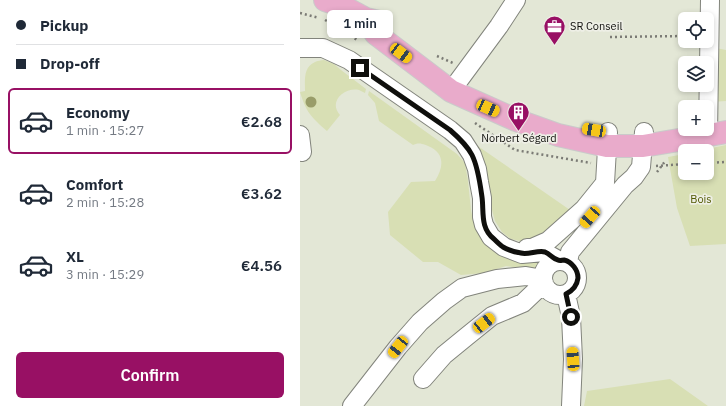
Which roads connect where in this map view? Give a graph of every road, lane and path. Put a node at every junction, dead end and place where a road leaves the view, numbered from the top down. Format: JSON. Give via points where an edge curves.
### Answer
{"nodes":[{"id":1,"x":325,"y":0,"type":"edge"},
{"id":2,"x":516,"y":0,"type":"edge"},
{"id":3,"x":710,"y":0,"type":"edge"},
{"id":4,"x":678,"y":36,"type":"edge"},
{"id":5,"x":610,"y":37,"type":"dead end"},
{"id":6,"x":300,"y":48,"type":"edge"},
{"id":7,"x":455,"y":86,"type":"junction"},
{"id":8,"x":715,"y":127,"type":"edge"},
{"id":9,"x":678,"y":129,"type":"edge"},
{"id":10,"x":607,"y":139,"type":"junction"},
{"id":11,"x":644,"y":139,"type":"junction"},
{"id":12,"x":726,"y":162,"type":"edge"},
{"id":13,"x":714,"y":163,"type":"edge"},
{"id":14,"x":605,"y":183,"type":"junction"},
{"id":15,"x":625,"y":185,"type":"junction"},
{"id":16,"x":482,"y":198,"type":"junction"},
{"id":17,"x":557,"y":258,"type":"junction"},
{"id":18,"x":543,"y":281,"type":"junction"},
{"id":19,"x":566,"y":294,"type":"junction"},
{"id":20,"x":423,"y":379,"type":"dead end"},
{"id":21,"x":352,"y":406,"type":"edge"},
{"id":22,"x":571,"y":406,"type":"edge"}],
"edges":[{"from":1,"to":7,"type":"main road","via":[[366,19],[387,24],[419,50]]},
{"from":2,"to":7,"type":"street"},
{"from":3,"to":8,"type":"street"},
{"from":4,"to":5,"type":"path"},
{"from":6,"to":16,"type":"street","via":[[323,48],[349,60],[450,130],[463,141],[472,155]]},
{"from":7,"to":10,"type":"main road","via":[[528,125],[558,135]]},
{"from":8,"to":11,"type":"main road"},
{"from":9,"to":11,"type":"main road"},
{"from":10,"to":11,"type":"main road"},
{"from":10,"to":14,"type":"street"},
{"from":11,"to":15,"type":"street","via":[[641,167]]},
{"from":12,"to":13,"type":"path"},
{"from":14,"to":15,"type":"street"},
{"from":14,"to":16,"type":"street","via":[[584,209],[560,232],[532,248],[508,243],[493,228]]},
{"from":14,"to":17,"type":"street","via":[[604,195],[595,212],[557,246]]},
{"from":15,"to":17,"type":"street","via":[[570,252]]},
{"from":16,"to":17,"type":"street","via":[[484,225],[491,237],[504,248],[522,254]]},
{"from":17,"to":18,"type":"street","via":[[545,269]]},
{"from":17,"to":19,"type":"street","via":[[573,265],[578,276],[575,287]]},
{"from":18,"to":19,"type":"street","via":[[550,292]]},
{"from":18,"to":20,"type":"street","via":[[523,303],[492,316],[466,337],[444,355]]},
{"from":18,"to":21,"type":"street","via":[[526,276],[497,279],[462,288],[420,322]]},
{"from":19,"to":22,"type":"street","via":[[571,317],[573,359]]}]}
